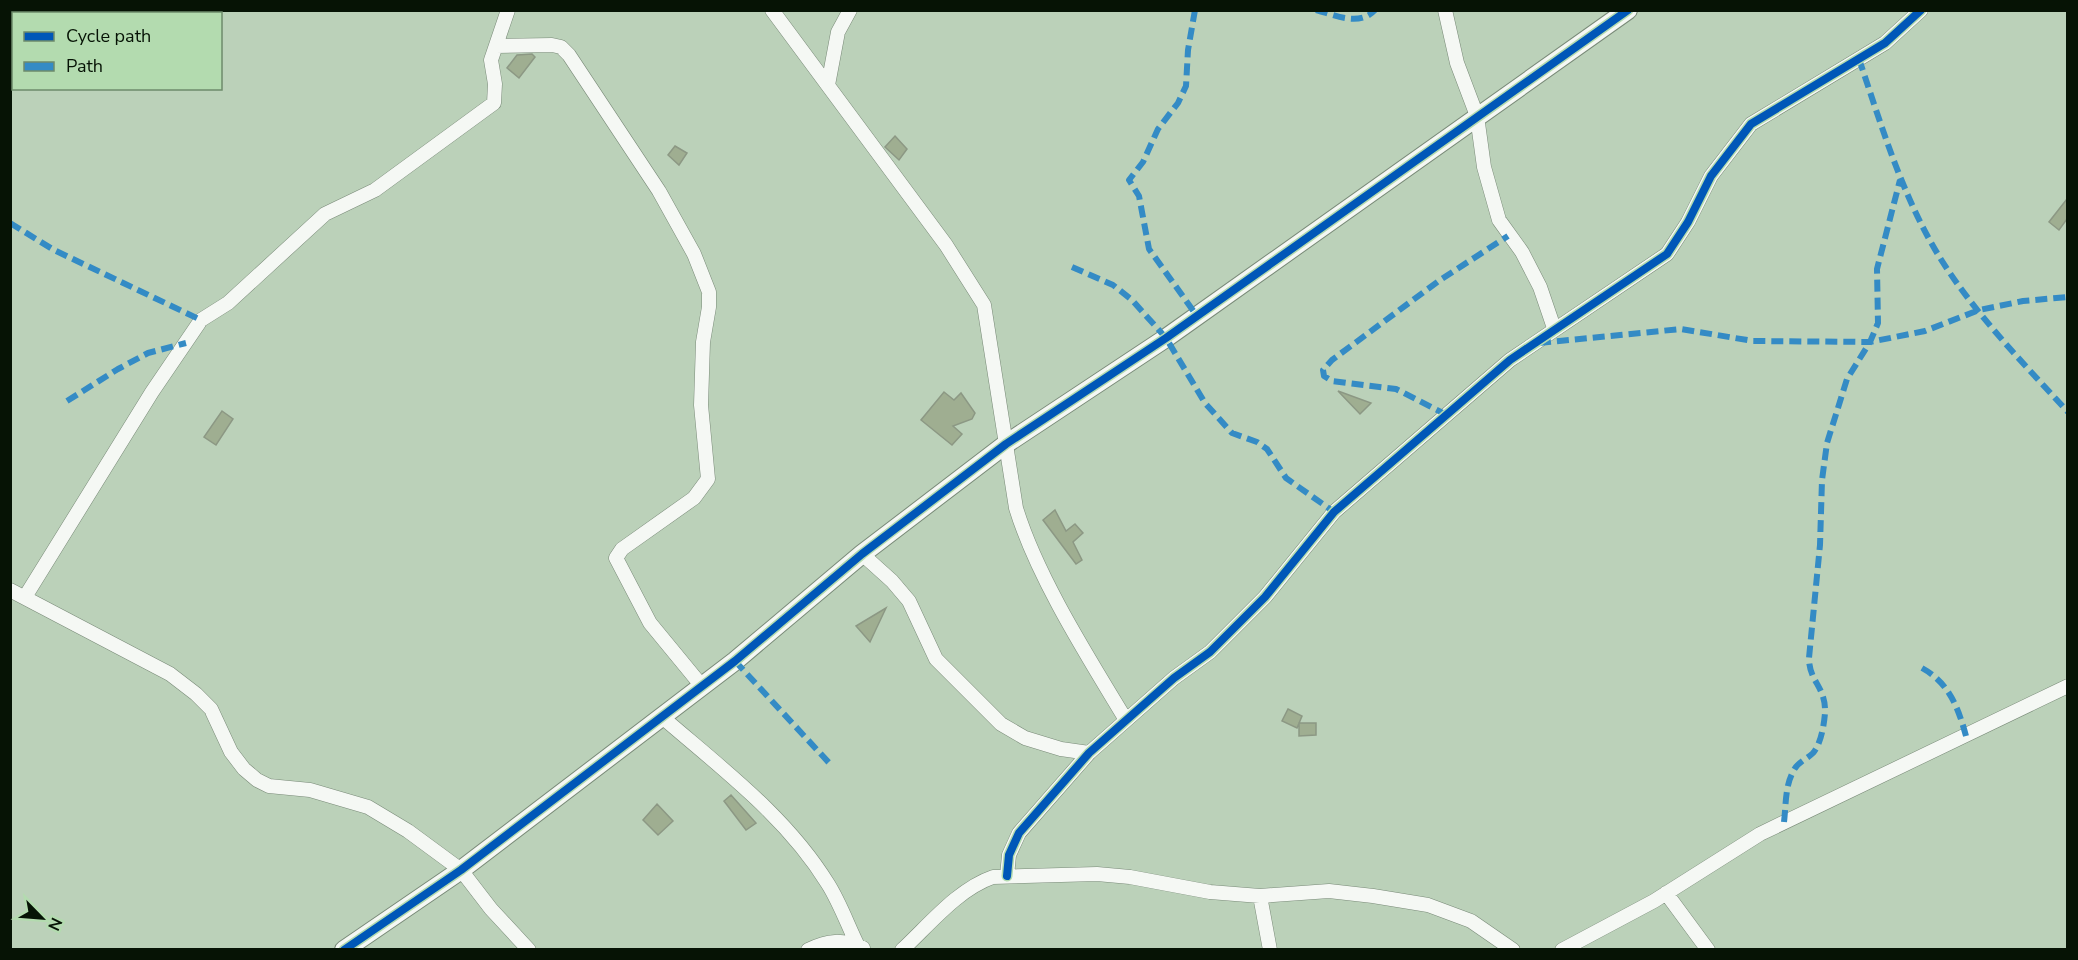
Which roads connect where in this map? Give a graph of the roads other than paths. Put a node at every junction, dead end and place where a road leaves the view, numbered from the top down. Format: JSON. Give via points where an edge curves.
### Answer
{"nodes":[{"id":1,"x":508,"y":10,"type":"edge"},
{"id":2,"x":772,"y":10,"type":"edge"},
{"id":3,"x":850,"y":10,"type":"edge"},
{"id":4,"x":1445,"y":10,"type":"edge"},
{"id":5,"x":1628,"y":10,"type":"edge"},
{"id":6,"x":1921,"y":10,"type":"edge"},
{"id":7,"x":1611,"y":17,"type":"edge"},
{"id":8,"x":496,"y":46,"type":"junction"},
{"id":9,"x":828,"y":85,"type":"junction"},
{"id":10,"x":1477,"y":116,"type":"junction"},
{"id":11,"x":1554,"y":328,"type":"junction"},
{"id":12,"x":1006,"y":444,"type":"junction"},
{"id":13,"x":862,"y":554,"type":"junction"},
{"id":14,"x":10,"y":590,"type":"edge"},
{"id":15,"x":26,"y":597,"type":"junction"},
{"id":16,"x":700,"y":685,"type":"junction"},
{"id":17,"x":2067,"y":687,"type":"edge"},
{"id":18,"x":661,"y":716,"type":"junction"},
{"id":19,"x":1126,"y":720,"type":"junction"},
{"id":20,"x":1089,"y":753,"type":"junction"},
{"id":21,"x":461,"y":870,"type":"junction"},
{"id":22,"x":1006,"y":876,"type":"junction"},
{"id":23,"x":1666,"y":893,"type":"junction"},
{"id":24,"x":1260,"y":896,"type":"junction"},
{"id":25,"x":862,"y":948,"type":"edge"},
{"id":26,"x":344,"y":950,"type":"edge"},
{"id":27,"x":529,"y":950,"type":"edge"},
{"id":28,"x":808,"y":950,"type":"edge"},
{"id":29,"x":902,"y":950,"type":"edge"},
{"id":30,"x":1270,"y":950,"type":"edge"},
{"id":31,"x":1513,"y":950,"type":"edge"},
{"id":32,"x":1562,"y":950,"type":"edge"},
{"id":33,"x":1708,"y":950,"type":"edge"}],
"edges":[{"from":1,"to":8,"type":"street"},
{"from":2,"to":9,"type":"street"},
{"from":3,"to":9,"type":"street","via":[[838,32]]},
{"from":4,"to":10,"type":"street","via":[[1457,63]]},
{"from":5,"to":7,"type":"street"},
{"from":6,"to":11,"type":"street","via":[[1885,44],[1751,124],[1711,176],[1667,254]]},
{"from":7,"to":10,"type":"street"},
{"from":8,"to":15,"type":"street","via":[[491,60],[494,103],[375,190],[325,214],[228,303],[201,320]]},
{"from":8,"to":16,"type":"street","via":[[552,45],[569,55],[659,191],[694,254],[709,292],[701,405],[708,479],[694,498],[622,549],[616,562],[650,622]]},
{"from":9,"to":12,"type":"street","via":[[946,245],[984,305]]},
{"from":10,"to":11,"type":"street","via":[[1484,167],[1499,220],[1540,287]]},
{"from":10,"to":12,"type":"street","via":[[1166,338]]},
{"from":11,"to":19,"type":"street","via":[[1510,360],[1334,512],[1234,629]]},
{"from":12,"to":13,"type":"street"},
{"from":12,"to":19,"type":"street","via":[[1023,532]]},
{"from":13,"to":16,"type":"street","via":[[735,661]]},
{"from":13,"to":20,"type":"street","via":[[909,601],[936,659],[1001,724],[1052,747]]},
{"from":14,"to":15,"type":"street"},
{"from":15,"to":21,"type":"street","via":[[170,674],[196,694],[211,709],[231,752],[257,780],[368,807]]},
{"from":16,"to":18,"type":"street"},
{"from":17,"to":23,"type":"street","via":[[1768,830]]},
{"from":18,"to":21,"type":"street"},
{"from":18,"to":25,"type":"street","via":[[771,812],[801,846],[830,886]]},
{"from":19,"to":20,"type":"street"},
{"from":20,"to":22,"type":"street","via":[[1019,833],[1009,855]]},
{"from":21,"to":26,"type":"street"},
{"from":21,"to":27,"type":"street"},
{"from":22,"to":24,"type":"street","via":[[1098,874]]},
{"from":22,"to":29,"type":"street","via":[[981,881]]},
{"from":23,"to":32,"type":"street"},
{"from":23,"to":33,"type":"street"},
{"from":24,"to":30,"type":"street"},
{"from":24,"to":31,"type":"street","via":[[1329,891],[1428,905],[1471,921]]},
{"from":25,"to":28,"type":"street","via":[[840,940]]}]}
